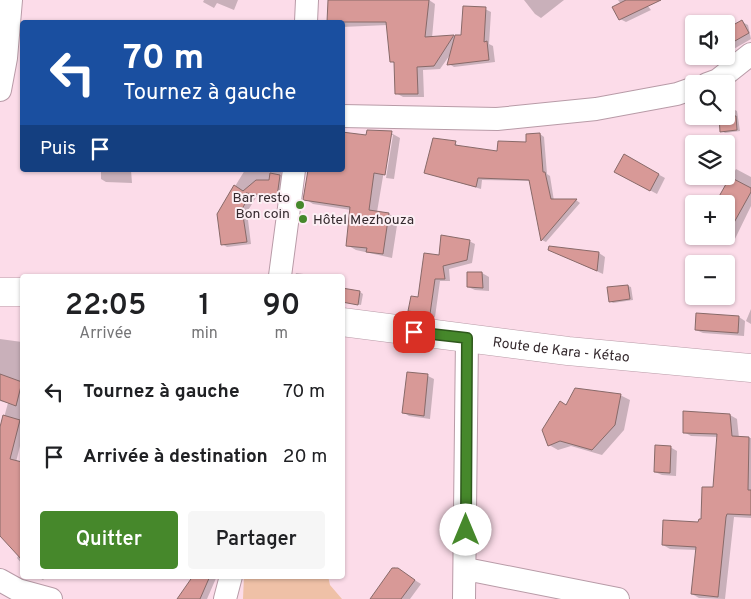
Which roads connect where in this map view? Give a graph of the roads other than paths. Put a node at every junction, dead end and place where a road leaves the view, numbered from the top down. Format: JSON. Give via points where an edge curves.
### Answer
{"nodes":[{"id":1,"x":11,"y":0,"type":"edge"},
{"id":2,"x":307,"y":0,"type":"edge"},
{"id":3,"x":306,"y":20,"type":"edge"},
{"id":4,"x":751,"y":54,"type":"edge"},
{"id":5,"x":724,"y":75,"type":"edge"},
{"id":6,"x":0,"y":90,"type":"edge"},
{"id":7,"x":685,"y":91,"type":"edge"},
{"id":8,"x":345,"y":116,"type":"edge"},
{"id":9,"x":294,"y":172,"type":"edge"},
{"id":10,"x":280,"y":274,"type":"edge"},
{"id":11,"x":0,"y":292,"type":"edge"},
{"id":12,"x":20,"y":292,"type":"edge"},
{"id":13,"x":345,"y":322,"type":"edge"},
{"id":14,"x":467,"y":338,"type":"junction"},
{"id":15,"x":751,"y":368,"type":"edge"},
{"id":16,"x":466,"y":569,"type":"junction"},
{"id":17,"x":230,"y":579,"type":"edge"},
{"id":18,"x":0,"y":580,"type":"edge"},
{"id":19,"x":51,"y":599,"type":"edge"},
{"id":20,"x":225,"y":599,"type":"edge"},
{"id":21,"x":464,"y":599,"type":"edge"},
{"id":22,"x":618,"y":599,"type":"edge"}],
"edges":[{"from":1,"to":6,"type":"street"},
{"from":2,"to":3,"type":"street"},
{"from":4,"to":5,"type":"street"},
{"from":7,"to":8,"type":"street","via":[[596,110],[497,119]]},
{"from":9,"to":10,"type":"street"},
{"from":11,"to":12,"type":"main road"},
{"from":13,"to":14,"type":"main road","name":"Route de Kara - Kétao"},
{"from":14,"to":15,"type":"main road","name":"Route de Kara - Kétao"},
{"from":14,"to":16,"type":"street"},
{"from":16,"to":21,"type":"street"},
{"from":16,"to":22,"type":"street"},
{"from":17,"to":20,"type":"street"},
{"from":18,"to":19,"type":"street","via":[[18,590]]}]}
